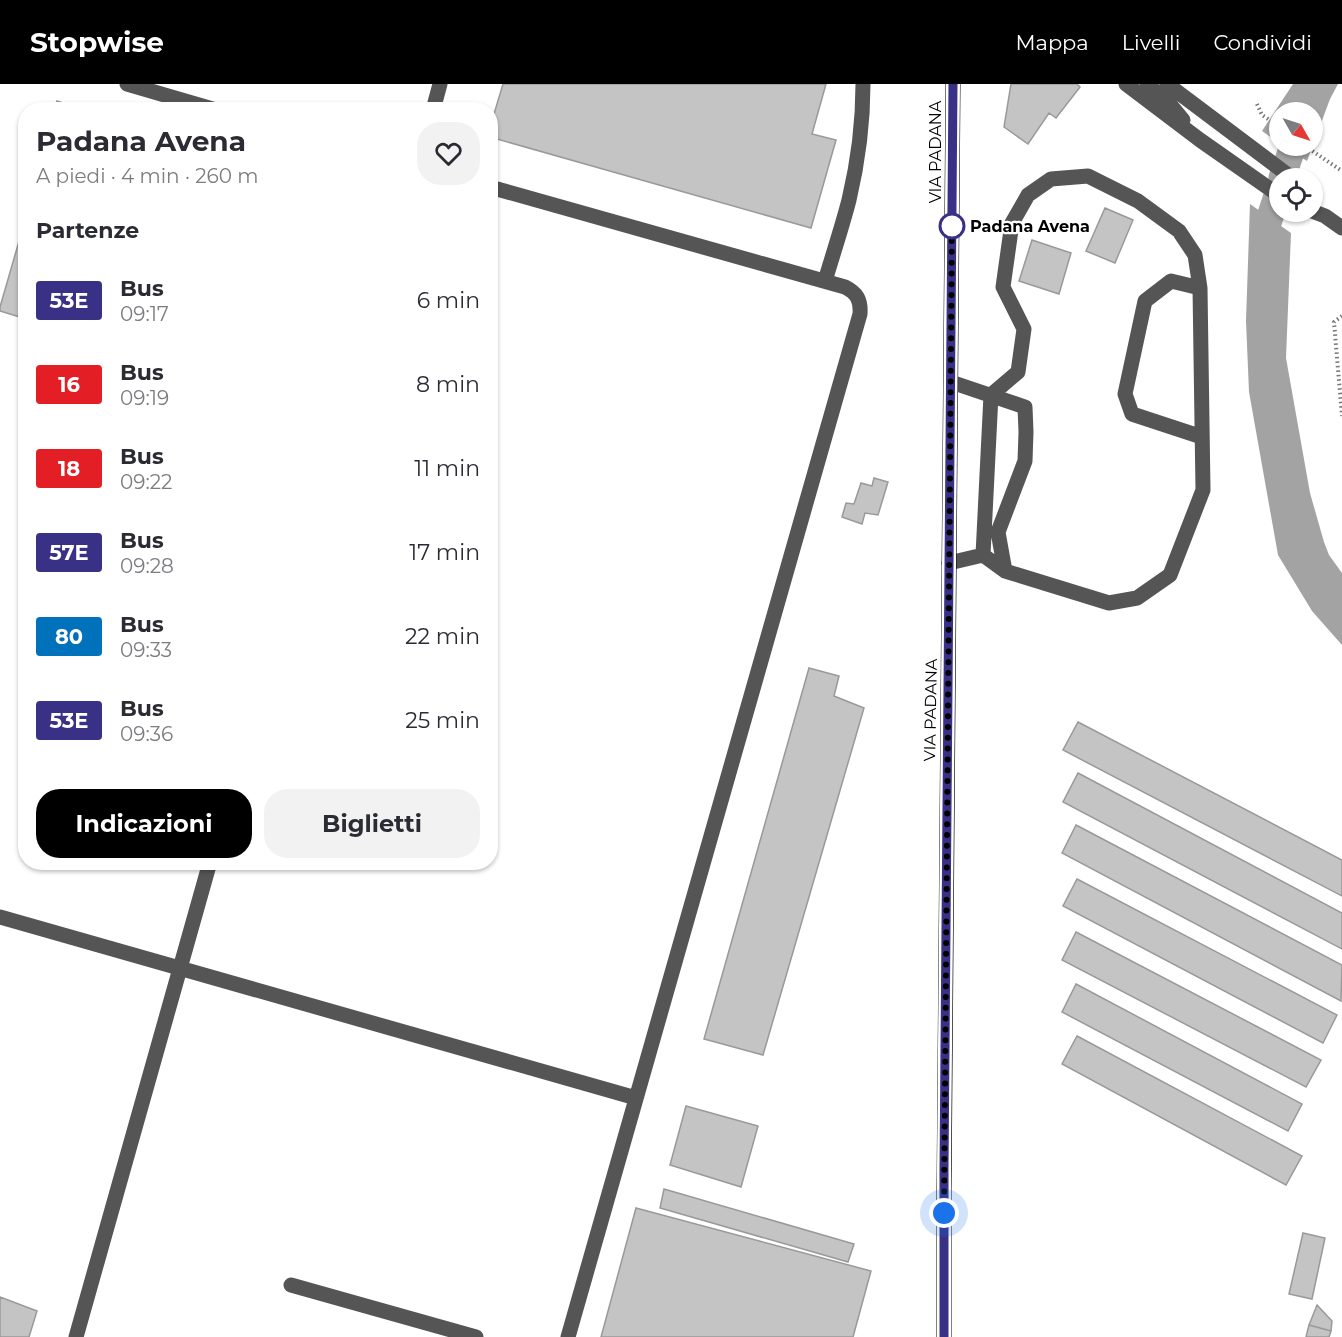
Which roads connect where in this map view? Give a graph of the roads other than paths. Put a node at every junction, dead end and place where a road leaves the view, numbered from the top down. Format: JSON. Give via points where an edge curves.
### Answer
{"nodes":[{"id":1,"x":127,"y":84,"type":"edge"},
{"id":2,"x":440,"y":84,"type":"edge"},
{"id":3,"x":862,"y":84,"type":"edge"},
{"id":4,"x":1126,"y":84,"type":"edge"},
{"id":5,"x":1147,"y":84,"type":"edge"},
{"id":6,"x":1167,"y":84,"type":"edge"},
{"id":7,"x":954,"y":85,"type":"edge"},
{"id":8,"x":189,"y":102,"type":"edge"},
{"id":9,"x":435,"y":102,"type":"edge"},
{"id":10,"x":1200,"y":140,"type":"junction"},
{"id":11,"x":1279,"y":168,"type":"edge"},
{"id":12,"x":1269,"y":188,"type":"edge"},
{"id":13,"x":498,"y":189,"type":"edge"},
{"id":14,"x":825,"y":281,"type":"junction"},
{"id":15,"x":1200,"y":288,"type":"junction"},
{"id":16,"x":951,"y":382,"type":"junction"},
{"id":17,"x":991,"y":395,"type":"junction"},
{"id":18,"x":1202,"y":437,"type":"junction"},
{"id":19,"x":983,"y":555,"type":"junction"},
{"id":20,"x":949,"y":563,"type":"junction"},
{"id":21,"x":1005,"y":571,"type":"junction"},
{"id":22,"x":208,"y":870,"type":"edge"},
{"id":23,"x":0,"y":916,"type":"edge"},
{"id":24,"x":180,"y":968,"type":"junction"},
{"id":25,"x":636,"y":1098,"type":"junction"},
{"id":26,"x":291,"y":1285,"type":"dead end"},
{"id":27,"x":75,"y":1337,"type":"edge"},
{"id":28,"x":476,"y":1337,"type":"edge"},
{"id":29,"x":568,"y":1337,"type":"edge"},
{"id":30,"x":944,"y":1337,"type":"edge"}],
"edges":[{"from":1,"to":8,"type":"street"},
{"from":2,"to":9,"type":"street"},
{"from":3,"to":14,"type":"street","via":[[856,164]]},
{"from":4,"to":10,"type":"street"},
{"from":5,"to":10,"type":"street","via":[[1169,102]]},
{"from":6,"to":11,"type":"street"},
{"from":7,"to":16,"type":"main road","name":"VIA PADANA"},
{"from":10,"to":12,"type":"street"},
{"from":13,"to":14,"type":"street"},
{"from":14,"to":25,"type":"street","via":[[853,291],[859,298],[860,314]]},
{"from":15,"to":17,"type":"street","via":[[1196,255],[1179,231],[1138,201],[1088,176],[1051,179],[1028,195],[1012,223],[1003,287],[1024,329],[1018,372]]},
{"from":15,"to":18,"type":"street"},
{"from":15,"to":18,"type":"street","via":[[1171,281],[1145,301],[1125,394],[1132,414]]},
{"from":16,"to":17,"type":"street"},
{"from":16,"to":20,"type":"main road","name":"VIA PADANA"},
{"from":17,"to":19,"type":"street"},
{"from":17,"to":21,"type":"street","via":[[1025,407],[1025,461],[998,532]]},
{"from":18,"to":21,"type":"street","via":[[1203,490],[1170,575],[1137,598],[1109,603]]},
{"from":19,"to":20,"type":"street"},
{"from":19,"to":21,"type":"street"},
{"from":20,"to":30,"type":"main road","name":"VIA PADANA"},
{"from":22,"to":24,"type":"street"},
{"from":23,"to":24,"type":"street"},
{"from":24,"to":25,"type":"street"},
{"from":24,"to":27,"type":"street"},
{"from":25,"to":29,"type":"street"},
{"from":26,"to":28,"type":"street"}]}
